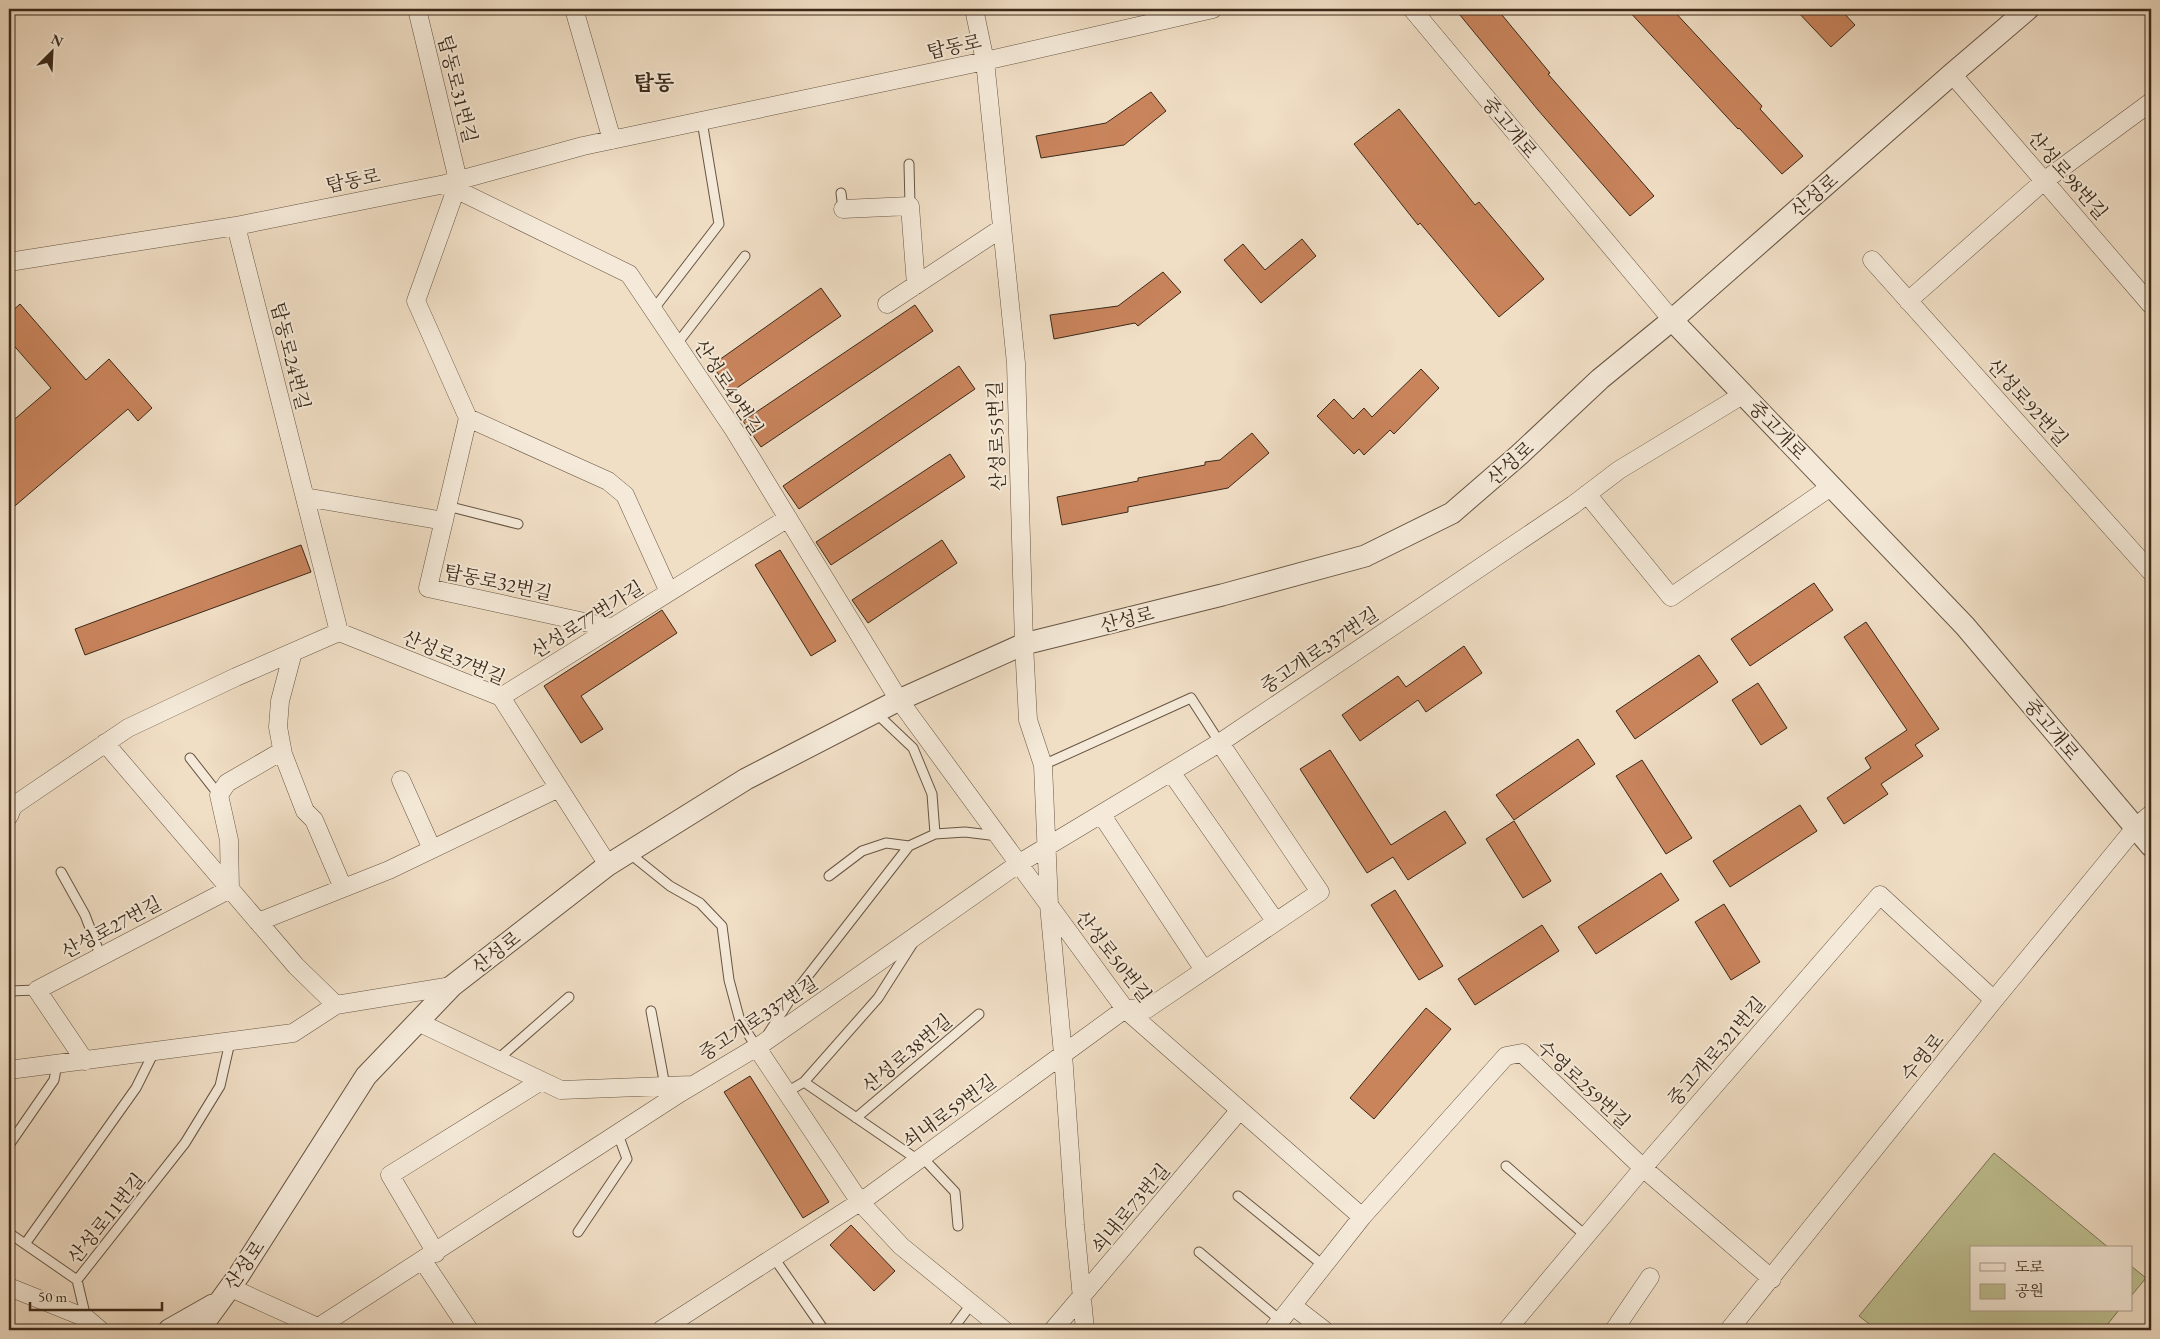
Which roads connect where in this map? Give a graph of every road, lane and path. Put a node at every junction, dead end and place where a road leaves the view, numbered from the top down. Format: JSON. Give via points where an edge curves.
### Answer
{"nodes":[{"id":1,"x":417,"y":9,"type":"edge"},
{"id":2,"x":574,"y":9,"type":"edge"},
{"id":3,"x":974,"y":9,"type":"edge"},
{"id":4,"x":1213,"y":9,"type":"edge"},
{"id":5,"x":1412,"y":9,"type":"edge"},
{"id":6,"x":2028,"y":9,"type":"edge"},
{"id":7,"x":1171,"y":13,"type":"edge"},
{"id":8,"x":985,"y":61,"type":"junction"},
{"id":9,"x":1952,"y":74,"type":"junction"},
{"id":10,"x":2151,"y":102,"type":"edge"},
{"id":11,"x":702,"y":121,"type":"junction"},
{"id":12,"x":612,"y":140,"type":"junction"},
{"id":13,"x":909,"y":164,"type":"dead end"},
{"id":14,"x":2044,"y":181,"type":"junction"},
{"id":15,"x":453,"y":184,"type":"junction"},
{"id":16,"x":842,"y":201,"type":"dead end"},
{"id":17,"x":910,"y":206,"type":"junction"},
{"id":18,"x":236,"y":226,"type":"junction"},
{"id":19,"x":1002,"y":228,"type":"junction"},
{"id":20,"x":746,"y":256,"type":"dead end"},
{"id":21,"x":1872,"y":260,"type":"dead end"},
{"id":22,"x":9,"y":262,"type":"edge"},
{"id":23,"x":916,"y":284,"type":"junction"},
{"id":24,"x":1908,"y":301,"type":"junction"},
{"id":25,"x":887,"y":304,"type":"dead end"},
{"id":26,"x":2151,"y":305,"type":"edge"},
{"id":27,"x":653,"y":310,"type":"junction"},
{"id":28,"x":1672,"y":320,"type":"junction"},
{"id":29,"x":676,"y":345,"type":"junction"},
{"id":30,"x":1744,"y":394,"type":"junction"},
{"id":31,"x":468,"y":418,"type":"junction"},
{"id":32,"x":1832,"y":486,"type":"junction"},
{"id":33,"x":1587,"y":494,"type":"junction"},
{"id":34,"x":304,"y":497,"type":"junction"},
{"id":35,"x":446,"y":514,"type":"junction"},
{"id":36,"x":788,"y":518,"type":"junction"},
{"id":37,"x":518,"y":524,"type":"dead end"},
{"id":38,"x":2151,"y":572,"type":"edge"},
{"id":39,"x":670,"y":592,"type":"junction"},
{"id":40,"x":612,"y":628,"type":"junction"},
{"id":41,"x":339,"y":632,"type":"junction"},
{"id":42,"x":1024,"y":644,"type":"junction"},
{"id":43,"x":293,"y":652,"type":"junction"},
{"id":44,"x":502,"y":697,"type":"junction"},
{"id":45,"x":899,"y":700,"type":"junction"},
{"id":46,"x":875,"y":712,"type":"junction"},
{"id":47,"x":106,"y":743,"type":"junction"},
{"id":48,"x":1220,"y":743,"type":"junction"},
{"id":49,"x":282,"y":751,"type":"junction"},
{"id":50,"x":190,"y":758,"type":"dead end"},
{"id":51,"x":1043,"y":765,"type":"junction"},
{"id":52,"x":1171,"y":772,"type":"junction"},
{"id":53,"x":401,"y":780,"type":"dead end"},
{"id":54,"x":559,"y":788,"type":"junction"},
{"id":55,"x":219,"y":795,"type":"junction"},
{"id":56,"x":1100,"y":814,"type":"junction"},
{"id":57,"x":9,"y":816,"type":"edge"},
{"id":58,"x":2143,"y":821,"type":"edge"},
{"id":59,"x":935,"y":834,"type":"junction"},
{"id":60,"x":998,"y":836,"type":"junction"},
{"id":61,"x":909,"y":846,"type":"junction"},
{"id":62,"x":1047,"y":846,"type":"junction"},
{"id":63,"x":2151,"y":846,"type":"edge"},
{"id":64,"x":432,"y":849,"type":"junction"},
{"id":65,"x":628,"y":852,"type":"junction"},
{"id":66,"x":1018,"y":864,"type":"junction"},
{"id":67,"x":608,"y":865,"type":"junction"},
{"id":68,"x":61,"y":872,"type":"dead end"},
{"id":69,"x":829,"y":876,"type":"dead end"},
{"id":70,"x":343,"y":888,"type":"junction"},
{"id":71,"x":230,"y":889,"type":"junction"},
{"id":72,"x":1049,"y":905,"type":"junction"},
{"id":73,"x":258,"y":922,"type":"junction"},
{"id":74,"x":1276,"y":922,"type":"junction"},
{"id":75,"x":919,"y":934,"type":"junction"},
{"id":76,"x":101,"y":956,"type":"junction"},
{"id":77,"x":1204,"y":970,"type":"junction"},
{"id":78,"x":452,"y":986,"type":"junction"},
{"id":79,"x":37,"y":990,"type":"junction"},
{"id":80,"x":9,"y":991,"type":"edge"},
{"id":81,"x":569,"y":997,"type":"dead end"},
{"id":82,"x":1994,"y":1000,"type":"junction"},
{"id":83,"x":336,"y":1005,"type":"junction"},
{"id":84,"x":1125,"y":1009,"type":"junction"},
{"id":85,"x":651,"y":1011,"type":"dead end"},
{"id":86,"x":979,"y":1014,"type":"dead end"},
{"id":87,"x":418,"y":1022,"type":"junction"},
{"id":88,"x":230,"y":1042,"type":"junction"},
{"id":89,"x":759,"y":1046,"type":"junction"},
{"id":90,"x":154,"y":1052,"type":"junction"},
{"id":91,"x":1063,"y":1054,"type":"junction"},
{"id":92,"x":497,"y":1060,"type":"junction"},
{"id":93,"x":85,"y":1061,"type":"junction"},
{"id":94,"x":57,"y":1064,"type":"junction"},
{"id":95,"x":9,"y":1070,"type":"edge"},
{"id":96,"x":541,"y":1081,"type":"junction"},
{"id":97,"x":804,"y":1082,"type":"junction"},
{"id":98,"x":694,"y":1085,"type":"junction"},
{"id":99,"x":665,"y":1086,"type":"junction"},
{"id":100,"x":786,"y":1092,"type":"junction"},
{"id":101,"x":1239,"y":1111,"type":"junction"},
{"id":102,"x":856,"y":1118,"type":"junction"},
{"id":103,"x":618,"y":1134,"type":"junction"},
{"id":104,"x":10,"y":1143,"type":"edge"},
{"id":105,"x":920,"y":1159,"type":"junction"},
{"id":106,"x":1506,"y":1166,"type":"dead end"},
{"id":107,"x":1642,"y":1168,"type":"junction"},
{"id":108,"x":1238,"y":1196,"type":"dead end"},
{"id":109,"x":860,"y":1202,"type":"junction"},
{"id":110,"x":1362,"y":1217,"type":"junction"},
{"id":111,"x":958,"y":1226,"type":"dead end"},
{"id":112,"x":578,"y":1232,"type":"dead end"},
{"id":113,"x":9,"y":1233,"type":"edge"},
{"id":114,"x":1586,"y":1236,"type":"junction"},
{"id":115,"x":26,"y":1244,"type":"junction"},
{"id":116,"x":1199,"y":1252,"type":"dead end"},
{"id":117,"x":773,"y":1256,"type":"junction"},
{"id":118,"x":430,"y":1257,"type":"junction"},
{"id":119,"x":1324,"y":1266,"type":"junction"},
{"id":120,"x":1650,"y":1276,"type":"dead end"},
{"id":121,"x":1772,"y":1279,"type":"junction"},
{"id":122,"x":78,"y":1280,"type":"junction"},
{"id":123,"x":9,"y":1287,"type":"edge"},
{"id":124,"x":223,"y":1295,"type":"junction"},
{"id":125,"x":1083,"y":1296,"type":"junction"},
{"id":126,"x":972,"y":1303,"type":"junction"},
{"id":127,"x":1293,"y":1306,"type":"junction"},
{"id":128,"x":86,"y":1318,"type":"junction"},
{"id":129,"x":1277,"y":1326,"type":"edge"},
{"id":130,"x":319,"y":1329,"type":"edge"},
{"id":131,"x":100,"y":1330,"type":"edge"},
{"id":132,"x":169,"y":1330,"type":"edge"},
{"id":133,"x":198,"y":1330,"type":"edge"},
{"id":134,"x":470,"y":1330,"type":"edge"},
{"id":135,"x":661,"y":1330,"type":"edge"},
{"id":136,"x":824,"y":1330,"type":"edge"},
{"id":137,"x":952,"y":1330,"type":"edge"},
{"id":138,"x":1004,"y":1330,"type":"edge"},
{"id":139,"x":1053,"y":1330,"type":"edge"},
{"id":140,"x":1085,"y":1330,"type":"edge"},
{"id":141,"x":1324,"y":1330,"type":"edge"},
{"id":142,"x":1508,"y":1330,"type":"edge"},
{"id":143,"x":1614,"y":1330,"type":"edge"},
{"id":144,"x":1730,"y":1330,"type":"edge"}],
"edges":[{"from":1,"to":15,"type":"street","name":"탑동로31번길"},
{"from":2,"to":12,"type":"street"},
{"from":3,"to":8,"type":"street","name":"산성로55번길"},
{"from":4,"to":7,"type":"street","name":"탑동로"},
{"from":5,"to":28,"type":"street","name":"중고개로"},
{"from":6,"to":9,"type":"street","name":"산성로"},
{"from":7,"to":8,"type":"street","name":"탑동로"},
{"from":8,"to":11,"type":"street","name":"탑동로"},
{"from":8,"to":19,"type":"street","name":"산성로55번길"},
{"from":9,"to":14,"type":"street","name":"산성로98번길"},
{"from":9,"to":28,"type":"street","name":"산성로"},
{"from":10,"to":14,"type":"street"},
{"from":11,"to":12,"type":"street","name":"탑동로"},
{"from":11,"to":27,"type":"lane","via":[[719,224]]},
{"from":12,"to":15,"type":"street","name":"탑동로"},
{"from":13,"to":17,"type":"lane"},
{"from":14,"to":24,"type":"street"},
{"from":14,"to":26,"type":"street","name":"산성로98번길"},
{"from":15,"to":18,"type":"street","name":"탑동로"},
{"from":15,"to":27,"type":"street","name":"산성로49번길","via":[[628,274]]},
{"from":15,"to":31,"type":"street","via":[[416,301]]},
{"from":16,"to":17,"type":"street"},
{"from":17,"to":23,"type":"street"},
{"from":18,"to":22,"type":"street","name":"탑동로"},
{"from":18,"to":34,"type":"street","name":"탑동로24번길"},
{"from":19,"to":23,"type":"street"},
{"from":19,"to":42,"type":"street","name":"산성로55번길","via":[[1016,363]]},
{"from":20,"to":29,"type":"lane"},
{"from":21,"to":24,"type":"street","name":"산성로92번길"},
{"from":23,"to":25,"type":"street"},
{"from":24,"to":38,"type":"street","name":"산성로92번길"},
{"from":27,"to":29,"type":"street","name":"산성로49번길"},
{"from":28,"to":30,"type":"street","name":"중고개로"},
{"from":28,"to":42,"type":"street","name":"산성로","via":[[1444,517],[1364,556]]},
{"from":29,"to":36,"type":"street","name":"산성로49번길"},
{"from":30,"to":32,"type":"street","name":"중고개로"},
{"from":30,"to":33,"type":"street","name":"중고개로337번길","via":[[1619,470]]},
{"from":31,"to":35,"type":"street","name":"탑동로32번길"},
{"from":31,"to":39,"type":"street","name":"산성로77번가길","via":[[608,481],[625,495]]},
{"from":32,"to":33,"type":"street","via":[[1671,597]]},
{"from":32,"to":58,"type":"street","name":"중고개로"},
{"from":33,"to":48,"type":"street","name":"중고개로337번길"},
{"from":34,"to":35,"type":"street"},
{"from":34,"to":41,"type":"street","name":"탑동로24번길"},
{"from":35,"to":37,"type":"lane"},
{"from":35,"to":40,"type":"street","name":"탑동로32번길","via":[[428,588]]},
{"from":36,"to":39,"type":"street","name":"산성로77번가길"},
{"from":36,"to":45,"type":"street","name":"산성로49번길"},
{"from":39,"to":40,"type":"street","name":"산성로77번가길"},
{"from":40,"to":44,"type":"street","name":"산성로77번가길"},
{"from":41,"to":43,"type":"street"},
{"from":41,"to":44,"type":"street","name":"산성로37번길"},
{"from":42,"to":45,"type":"street","name":"산성로"},
{"from":42,"to":51,"type":"street","name":"산성로55번길","via":[[1028,720]]},
{"from":43,"to":47,"type":"street","via":[[128,728]]},
{"from":43,"to":49,"type":"street","via":[[280,701],[278,727]]},
{"from":44,"to":54,"type":"street","name":"산성로37번길"},
{"from":45,"to":46,"type":"street","name":"산성로"},
{"from":45,"to":60,"type":"street","name":"산성로50번길"},
{"from":46,"to":59,"type":"lane","via":[[913,748],[932,794]]},
{"from":46,"to":65,"type":"street","name":"산성로","via":[[746,779]]},
{"from":47,"to":57,"type":"street","via":[[13,806]]},
{"from":47,"to":71,"type":"street"},
{"from":48,"to":51,"type":"lane","via":[[1191,698]]},
{"from":48,"to":52,"type":"street","name":"중고개로337번길"},
{"from":48,"to":74,"type":"street","via":[[1320,892]]},
{"from":49,"to":55,"type":"street","via":[[227,783]]},
{"from":49,"to":70,"type":"street","via":[[305,811],[314,820]]},
{"from":50,"to":55,"type":"lane"},
{"from":51,"to":62,"type":"street","name":"산성로55번길"},
{"from":52,"to":56,"type":"street","name":"중고개로337번길"},
{"from":52,"to":74,"type":"street"},
{"from":53,"to":64,"type":"street"},
{"from":54,"to":64,"type":"street"},
{"from":54,"to":67,"type":"street","name":"산성로37번길"},
{"from":55,"to":71,"type":"street","via":[[229,840]]},
{"from":56,"to":62,"type":"street","name":"중고개로337번길"},
{"from":56,"to":77,"type":"street"},
{"from":58,"to":63,"type":"street","name":"중고개로"},
{"from":58,"to":82,"type":"street","name":"수영로"},
{"from":59,"to":60,"type":"lane","via":[[966,832]]},
{"from":59,"to":61,"type":"lane"},
{"from":60,"to":66,"type":"street","name":"산성로50번길"},
{"from":61,"to":69,"type":"lane","via":[[886,843],[862,851]]},
{"from":61,"to":89,"type":"lane","via":[[792,995]]},
{"from":62,"to":66,"type":"street","name":"중고개로337번길"},
{"from":62,"to":72,"type":"street","name":"산성로55번길"},
{"from":64,"to":70,"type":"street"},
{"from":65,"to":67,"type":"street","name":"산성로"},
{"from":65,"to":89,"type":"lane","via":[[670,886],[700,903],[722,926],[728,980],[740,1021]]},
{"from":66,"to":72,"type":"street","name":"산성로50번길"},
{"from":66,"to":75,"type":"street","name":"중고개로337번길"},
{"from":67,"to":78,"type":"street","name":"산성로"},
{"from":68,"to":76,"type":"lane","via":[[85,915]]},
{"from":70,"to":73,"type":"street"},
{"from":71,"to":73,"type":"street"},
{"from":71,"to":76,"type":"street","name":"산성로27번길"},
{"from":72,"to":84,"type":"street","name":"산성로50번길"},
{"from":72,"to":91,"type":"street"},
{"from":73,"to":83,"type":"street"},
{"from":74,"to":77,"type":"street"},
{"from":75,"to":89,"type":"street","name":"중고개로337번길"},
{"from":75,"to":97,"type":"lane","name":"중고개로337번길","via":[[878,998]]},
{"from":76,"to":79,"type":"street","name":"산성로27번길"},
{"from":77,"to":84,"type":"street","via":[[1147,1009]]},
{"from":78,"to":83,"type":"street"},
{"from":78,"to":87,"type":"street","name":"산성로"},
{"from":79,"to":80,"type":"lane","name":"산성로27번길"},
{"from":79,"to":93,"type":"street"},
{"from":81,"to":92,"type":"lane"},
{"from":82,"to":107,"type":"street","name":"중고개로321번길","via":[[1880,895]]},
{"from":82,"to":121,"type":"street","name":"수영로"},
{"from":83,"to":88,"type":"street","via":[[293,1033]]},
{"from":84,"to":91,"type":"street","name":"쇠내로59번길"},
{"from":84,"to":101,"type":"street","name":"산성로50번길"},
{"from":85,"to":99,"type":"lane"},
{"from":86,"to":102,"type":"lane","name":"산성로38번길"},
{"from":87,"to":92,"type":"street"},
{"from":87,"to":124,"type":"street","name":"산성로","via":[[366,1076]]},
{"from":88,"to":90,"type":"street"},
{"from":88,"to":122,"type":"lane","name":"산성로11번길","via":[[220,1086],[185,1143]]},
{"from":89,"to":98,"type":"street","name":"중고개로337번길"},
{"from":89,"to":100,"type":"street"},
{"from":90,"to":93,"type":"street"},
{"from":90,"to":115,"type":"lane","via":[[136,1088]]},
{"from":91,"to":105,"type":"street","name":"쇠내로59번길"},
{"from":91,"to":125,"type":"street"},
{"from":92,"to":96,"type":"street"},
{"from":93,"to":94,"type":"street"},
{"from":94,"to":95,"type":"street"},
{"from":94,"to":104,"type":"lane","via":[[54,1080]]},
{"from":96,"to":99,"type":"street","via":[[561,1090]]},
{"from":96,"to":118,"type":"street","via":[[390,1176]]},
{"from":97,"to":100,"type":"lane","name":"중고개로337번길"},
{"from":97,"to":102,"type":"lane","name":"산성로38번길"},
{"from":98,"to":99,"type":"street"},
{"from":98,"to":103,"type":"street","name":"중고개로337번길"},
{"from":100,"to":109,"type":"street"},
{"from":101,"to":110,"type":"street","name":"산성로50번길"},
{"from":101,"to":125,"type":"street","name":"쇠내로73번길"},
{"from":102,"to":105,"type":"lane","name":"산성로38번길"},
{"from":103,"to":112,"type":"lane","via":[[627,1159]]},
{"from":103,"to":118,"type":"street","name":"중고개로337번길"},
{"from":105,"to":109,"type":"street","name":"쇠내로59번길"},
{"from":105,"to":111,"type":"lane","name":"산성로38번길","via":[[955,1192]]},
{"from":106,"to":114,"type":"lane"},
{"from":107,"to":110,"type":"street","name":"수영로259번길","via":[[1522,1053],[1506,1056]]},
{"from":107,"to":114,"type":"street","name":"중고개로321번길"},
{"from":107,"to":121,"type":"street","name":"수영로259번길"},
{"from":108,"to":119,"type":"lane"},
{"from":109,"to":117,"type":"street","name":"쇠내로59번길"},
{"from":109,"to":126,"type":"street","via":[[901,1246]]},
{"from":110,"to":119,"type":"street","name":"수영로259번길"},
{"from":113,"to":115,"type":"lane","name":"산성로11번길"},
{"from":114,"to":142,"type":"street","name":"중고개로321번길"},
{"from":115,"to":122,"type":"lane","name":"산성로11번길"},
{"from":116,"to":129,"type":"lane","name":"수영로259번길"},
{"from":117,"to":135,"type":"street","name":"쇠내로59번길"},
{"from":117,"to":136,"type":"lane"},
{"from":118,"to":130,"type":"street","name":"중고개로337번길"},
{"from":118,"to":134,"type":"street"},
{"from":119,"to":127,"type":"street","name":"수영로259번길"},
{"from":120,"to":143,"type":"street"},
{"from":121,"to":144,"type":"street","name":"수영로"},
{"from":122,"to":128,"type":"lane","name":"산성로11번길"},
{"from":123,"to":128,"type":"street"},
{"from":124,"to":130,"type":"street"},
{"from":124,"to":132,"type":"street"},
{"from":124,"to":133,"type":"street","name":"산성로"},
{"from":125,"to":139,"type":"street","name":"쇠내로73번길"},
{"from":125,"to":140,"type":"street"},
{"from":126,"to":137,"type":"lane"},
{"from":126,"to":138,"type":"street"},
{"from":127,"to":129,"type":"street","name":"수영로259번길"},
{"from":127,"to":141,"type":"street"},
{"from":128,"to":131,"type":"street"}]}
